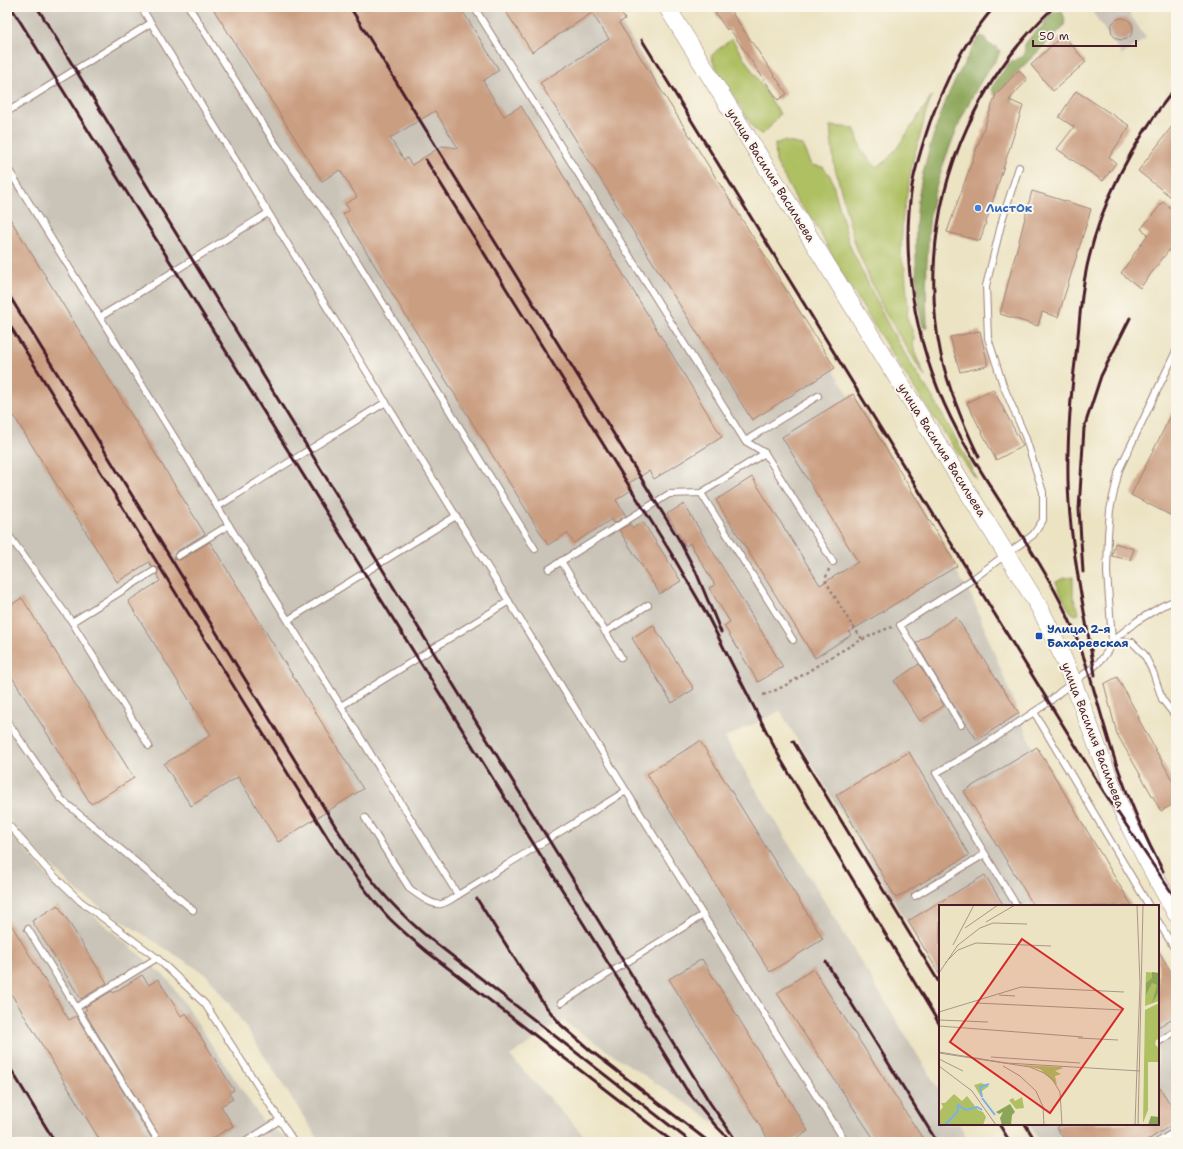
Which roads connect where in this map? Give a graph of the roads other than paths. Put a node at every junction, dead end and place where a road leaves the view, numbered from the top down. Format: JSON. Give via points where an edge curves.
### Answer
{"nodes":[{"id":1,"x":141,"y":7,"type":"edge"},
{"id":2,"x":189,"y":7,"type":"edge"},
{"id":3,"x":474,"y":7,"type":"edge"},
{"id":4,"x":667,"y":7,"type":"edge"},
{"id":5,"x":151,"y":23,"type":"junction"},
{"id":6,"x":7,"y":112,"type":"edge"},
{"id":7,"x":7,"y":167,"type":"edge"},
{"id":8,"x":1019,"y":167,"type":"dead end"},
{"id":9,"x":268,"y":213,"type":"junction"},
{"id":10,"x":100,"y":317,"type":"junction"},
{"id":11,"x":1176,"y":351,"type":"edge"},
{"id":12,"x":818,"y":396,"type":"dead end"},
{"id":13,"x":386,"y":402,"type":"junction"},
{"id":14,"x":746,"y":441,"type":"junction"},
{"id":15,"x":765,"y":453,"type":"junction"},
{"id":16,"x":701,"y":493,"type":"junction"},
{"id":17,"x":217,"y":507,"type":"junction"},
{"id":18,"x":456,"y":516,"type":"junction"},
{"id":19,"x":229,"y":525,"type":"junction"},
{"id":20,"x":7,"y":533,"type":"edge"},
{"id":21,"x":535,"y":549,"type":"dead end"},
{"id":22,"x":1007,"y":554,"type":"junction"},
{"id":23,"x":178,"y":556,"type":"dead end"},
{"id":24,"x":561,"y":561,"type":"junction"},
{"id":25,"x":833,"y":562,"type":"road end"},
{"id":26,"x":549,"y":569,"type":"dead end"},
{"id":27,"x":154,"y":571,"type":"dead end"},
{"id":28,"x":1176,"y":600,"type":"edge"},
{"id":29,"x":509,"y":601,"type":"junction"},
{"id":30,"x":648,"y":605,"type":"dead end"},
{"id":31,"x":288,"y":620,"type":"junction"},
{"id":32,"x":72,"y":622,"type":"junction"},
{"id":33,"x":606,"y":632,"type":"junction"},
{"id":34,"x":793,"y":640,"type":"dead end"},
{"id":35,"x":1112,"y":641,"type":"junction"},
{"id":36,"x":621,"y":657,"type":"dead end"},
{"id":37,"x":1073,"y":683,"type":"junction"},
{"id":38,"x":341,"y":706,"type":"junction"},
{"id":39,"x":1034,"y":712,"type":"junction"},
{"id":40,"x":1176,"y":717,"type":"edge"},
{"id":41,"x":7,"y":721,"type":"edge"},
{"id":42,"x":961,"y":725,"type":"dead end"},
{"id":43,"x":149,"y":746,"type":"dead end"},
{"id":44,"x":626,"y":791,"type":"junction"},
{"id":45,"x":365,"y":818,"type":"dead end"},
{"id":46,"x":7,"y":823,"type":"edge"},
{"id":47,"x":985,"y":854,"type":"junction"},
{"id":48,"x":458,"y":895,"type":"junction"},
{"id":49,"x":915,"y":896,"type":"dead end"},
{"id":50,"x":1016,"y":905,"type":"edge"},
{"id":51,"x":1148,"y":905,"type":"edge"},
{"id":52,"x":194,"y":910,"type":"dead end"},
{"id":53,"x":1176,"y":914,"type":"edge"},
{"id":54,"x":703,"y":916,"type":"junction"},
{"id":55,"x":1159,"y":923,"type":"edge"},
{"id":56,"x":28,"y":929,"type":"dead end"},
{"id":57,"x":1176,"y":951,"type":"edge"},
{"id":58,"x":157,"y":958,"type":"junction"},
{"id":59,"x":561,"y":1003,"type":"dead end"},
{"id":60,"x":76,"y":1007,"type":"junction"},
{"id":61,"x":1176,"y":1031,"type":"edge"},
{"id":62,"x":1159,"y":1041,"type":"edge"},
{"id":63,"x":280,"y":1120,"type":"junction"},
{"id":64,"x":1176,"y":1131,"type":"edge"},
{"id":65,"x":159,"y":1142,"type":"edge"},
{"id":66,"x":245,"y":1142,"type":"edge"},
{"id":67,"x":294,"y":1142,"type":"edge"},
{"id":68,"x":846,"y":1142,"type":"edge"},
{"id":69,"x":1158,"y":1142,"type":"edge"}],
"edges":[{"from":1,"to":5,"type":"lane"},
{"from":2,"to":21,"type":"lane","via":[[276,145],[339,232]]},
{"from":3,"to":14,"type":"lane"},
{"from":4,"to":22,"type":"main road","name":"улица Василия Васильева"},
{"from":5,"to":6,"type":"lane"},
{"from":5,"to":9,"type":"lane"},
{"from":7,"to":10,"type":"lane"},
{"from":8,"to":22,"type":"lane","via":[[986,286],[988,338],[1043,492],[1043,520],[1033,535]]},
{"from":9,"to":10,"type":"lane"},
{"from":9,"to":13,"type":"lane"},
{"from":10,"to":17,"type":"lane"},
{"from":11,"to":35,"type":"lane","via":[[1119,470],[1110,510],[1107,572]]},
{"from":12,"to":14,"type":"lane"},
{"from":13,"to":17,"type":"lane"},
{"from":13,"to":18,"type":"lane"},
{"from":14,"to":15,"type":"lane"},
{"from":15,"to":16,"type":"lane"},
{"from":15,"to":25,"type":"lane"},
{"from":16,"to":24,"type":"lane","via":[[669,494]]},
{"from":16,"to":34,"type":"lane"},
{"from":17,"to":19,"type":"lane"},
{"from":18,"to":29,"type":"lane"},
{"from":18,"to":31,"type":"lane"},
{"from":19,"to":23,"type":"lane"},
{"from":19,"to":31,"type":"lane"},
{"from":20,"to":32,"type":"lane"},
{"from":22,"to":37,"type":"main road","name":"улица Василия Васильева","via":[[1052,630]]},
{"from":22,"to":42,"type":"lane","via":[[973,579],[900,625]]},
{"from":24,"to":26,"type":"lane"},
{"from":24,"to":33,"type":"lane"},
{"from":27,"to":32,"type":"lane"},
{"from":28,"to":35,"type":"lane","via":[[1137,621]]},
{"from":29,"to":38,"type":"lane"},
{"from":29,"to":44,"type":"lane"},
{"from":30,"to":33,"type":"lane"},
{"from":31,"to":38,"type":"lane"},
{"from":32,"to":43,"type":"lane"},
{"from":33,"to":36,"type":"lane"},
{"from":35,"to":37,"type":"lane","via":[[1094,668]]},
{"from":35,"to":40,"type":"lane","via":[[1132,642],[1144,654],[1154,672],[1162,699]]},
{"from":37,"to":39,"type":"lane"},
{"from":37,"to":53,"type":"main road","name":"улица Василия Васильева","via":[[1122,809]]},
{"from":38,"to":48,"type":"lane"},
{"from":39,"to":47,"type":"lane","via":[[936,774]]},
{"from":39,"to":51,"type":"lane"},
{"from":41,"to":52,"type":"lane","via":[[60,799]]},
{"from":44,"to":48,"type":"lane"},
{"from":44,"to":54,"type":"lane"},
{"from":45,"to":48,"type":"lane","via":[[410,889],[431,902],[440,904]]},
{"from":46,"to":58,"type":"lane","via":[[46,868],[80,901]]},
{"from":47,"to":49,"type":"lane"},
{"from":47,"to":50,"type":"lane"},
{"from":54,"to":59,"type":"lane"},
{"from":54,"to":68,"type":"lane"},
{"from":55,"to":57,"type":"lane"},
{"from":56,"to":60,"type":"lane"},
{"from":58,"to":60,"type":"lane"},
{"from":58,"to":63,"type":"lane","via":[[205,1004]]},
{"from":60,"to":65,"type":"lane"},
{"from":61,"to":62,"type":"lane"},
{"from":63,"to":66,"type":"lane"},
{"from":63,"to":67,"type":"lane"},
{"from":64,"to":69,"type":"lane"}]}
